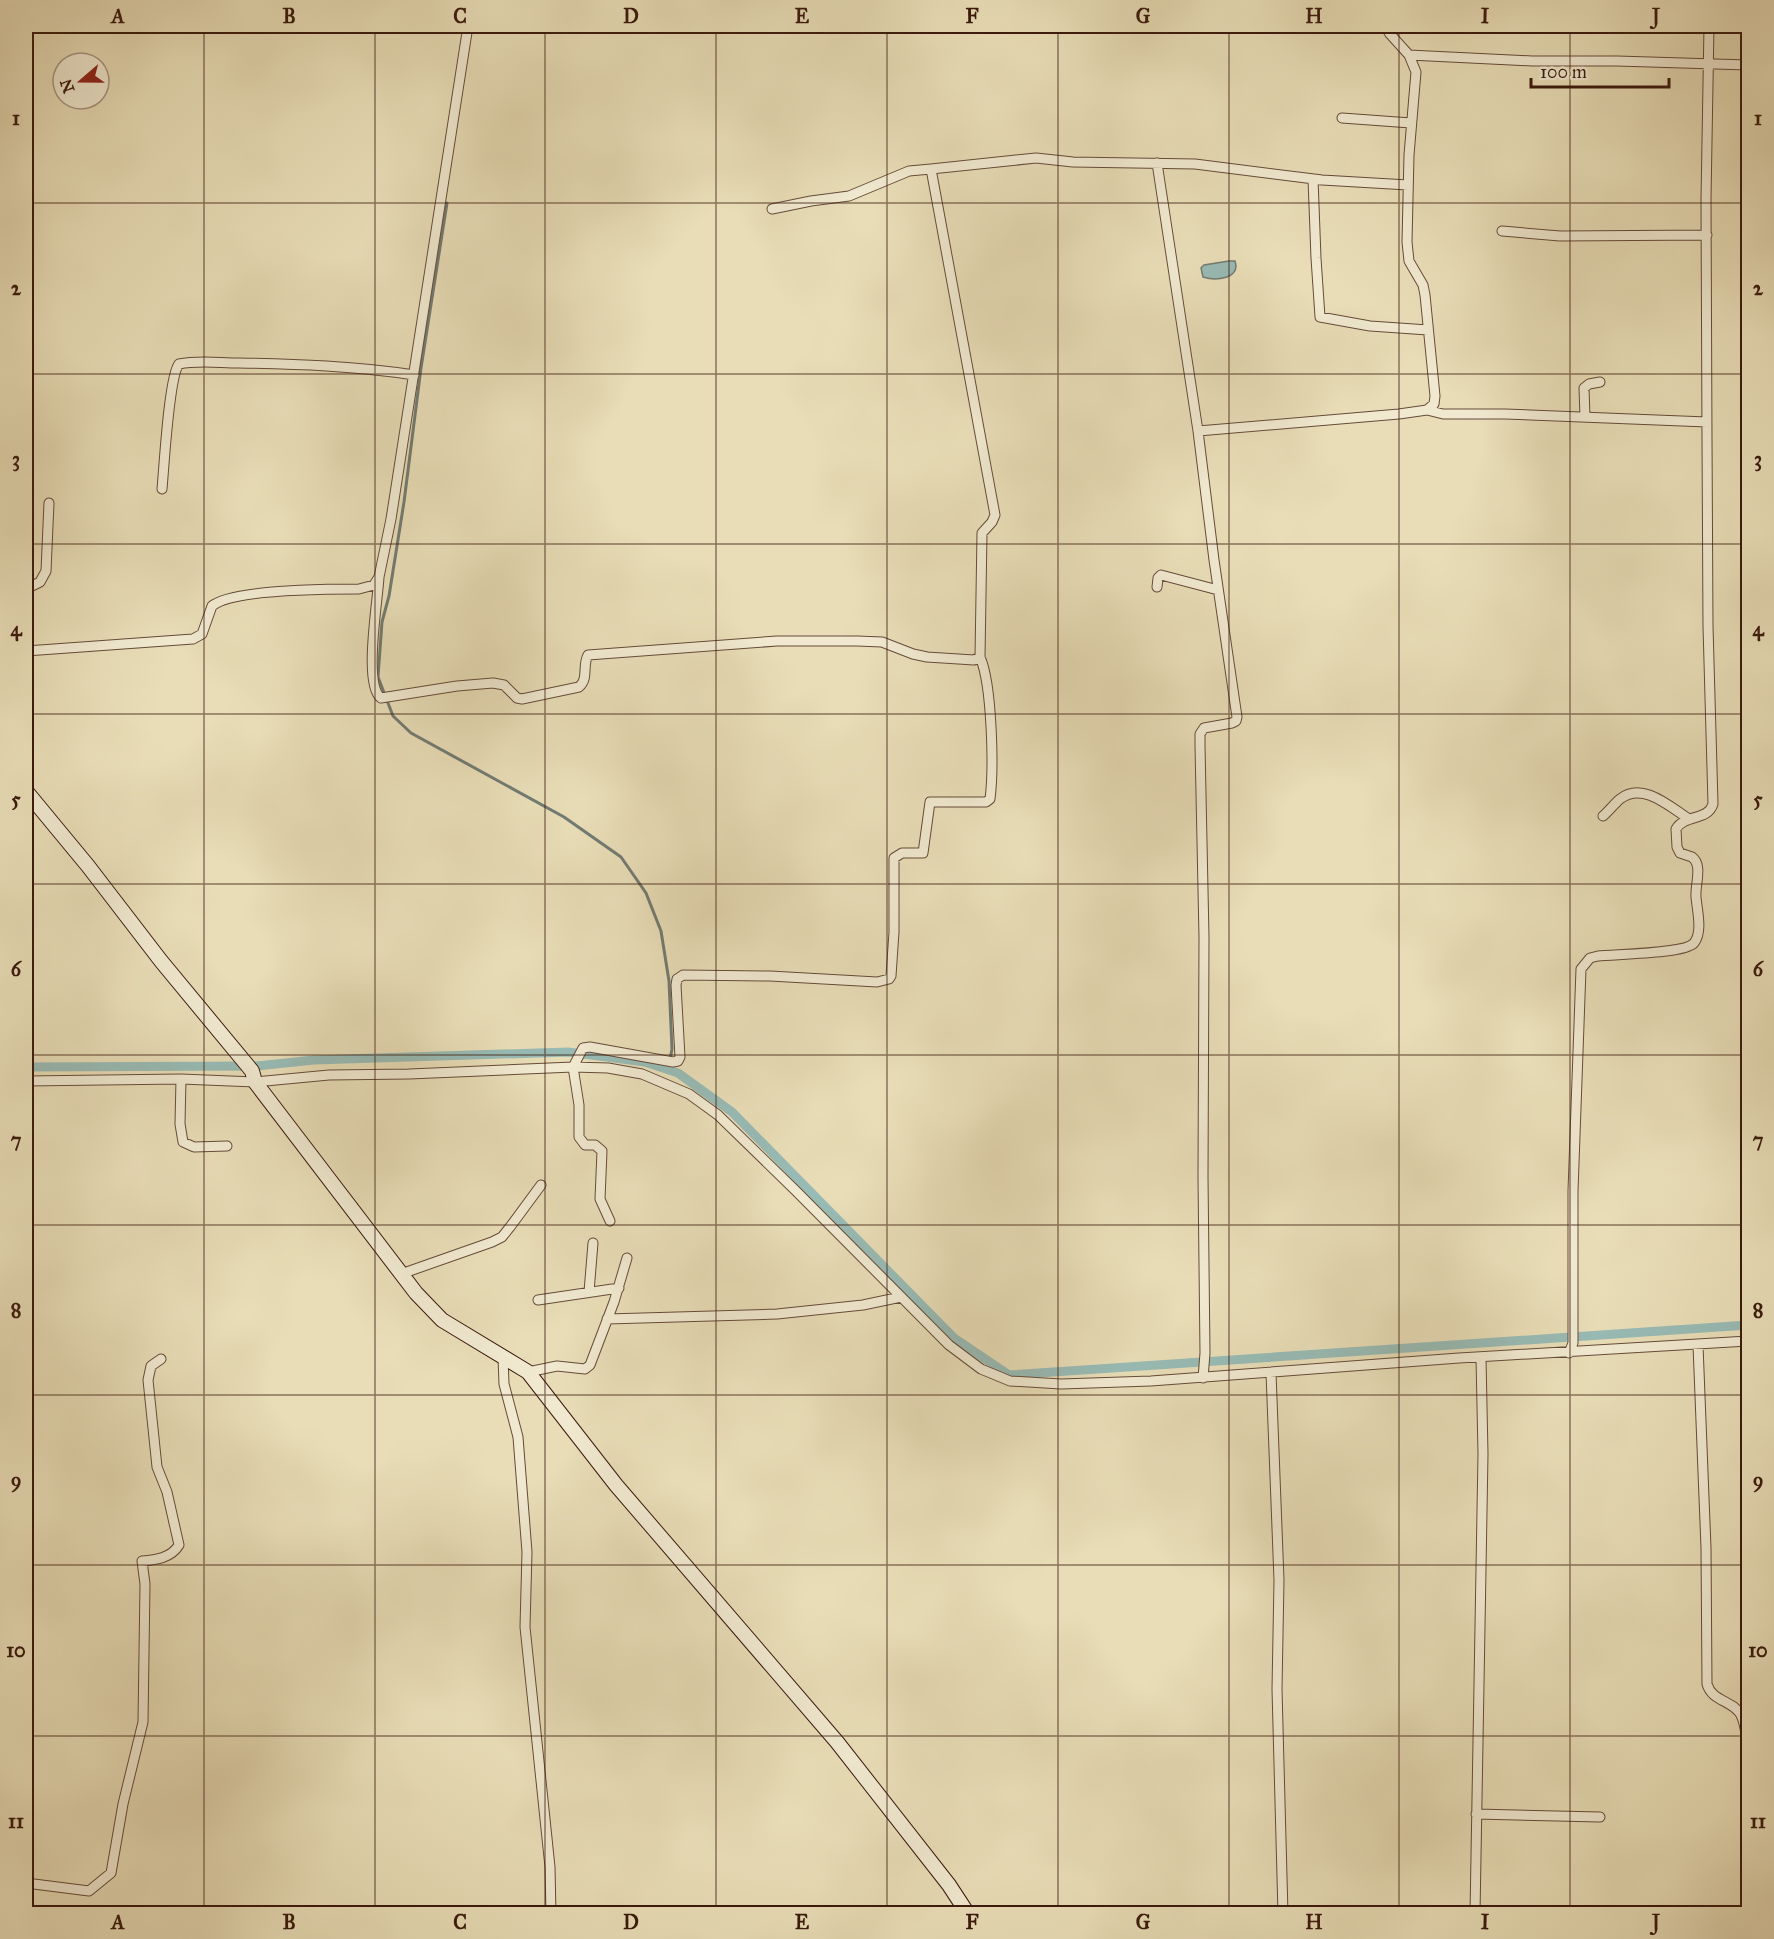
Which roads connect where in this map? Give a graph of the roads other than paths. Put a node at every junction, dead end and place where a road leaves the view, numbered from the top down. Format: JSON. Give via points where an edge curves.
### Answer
{"nodes":[{"id":1,"x":468,"y":26,"type":"edge"},
{"id":2,"x":1385,"y":26,"type":"edge"},
{"id":3,"x":1709,"y":26,"type":"edge"},
{"id":4,"x":1409,"y":55,"type":"junction"},
{"id":5,"x":1709,"y":64,"type":"junction"},
{"id":6,"x":1749,"y":65,"type":"edge"},
{"id":7,"x":1342,"y":118,"type":"dead end"},
{"id":8,"x":1411,"y":123,"type":"junction"},
{"id":9,"x":1157,"y":163,"type":"junction"},
{"id":10,"x":931,"y":168,"type":"junction"},
{"id":11,"x":1313,"y":179,"type":"junction"},
{"id":12,"x":1408,"y":185,"type":"junction"},
{"id":13,"x":772,"y":209,"type":"dead end"},
{"id":14,"x":1502,"y":231,"type":"dead end"},
{"id":15,"x":1707,"y":235,"type":"junction"},
{"id":16,"x":1428,"y":330,"type":"junction"},
{"id":17,"x":414,"y":375,"type":"junction"},
{"id":18,"x":1600,"y":382,"type":"dead end"},
{"id":19,"x":1427,"y":410,"type":"junction"},
{"id":20,"x":1585,"y":417,"type":"junction"},
{"id":21,"x":1707,"y":422,"type":"junction"},
{"id":22,"x":1198,"y":431,"type":"junction"},
{"id":23,"x":162,"y":489,"type":"dead end"},
{"id":24,"x":49,"y":503,"type":"dead end"},
{"id":25,"x":379,"y":577,"type":"junction"},
{"id":26,"x":1157,"y":587,"type":"dead end"},
{"id":27,"x":26,"y":589,"type":"edge"},
{"id":28,"x":1218,"y":590,"type":"junction"},
{"id":29,"x":26,"y":651,"type":"edge"},
{"id":30,"x":980,"y":657,"type":"junction"},
{"id":31,"x":26,"y":792,"type":"edge"},
{"id":32,"x":1603,"y":816,"type":"dead end"},
{"id":33,"x":1689,"y":819,"type":"junction"},
{"id":34,"x":576,"y":1063,"type":"junction"},
{"id":35,"x":250,"y":1072,"type":"junction"},
{"id":36,"x":180,"y":1079,"type":"junction"},
{"id":37,"x":26,"y":1081,"type":"edge"},
{"id":38,"x":227,"y":1146,"type":"dead end"},
{"id":39,"x":541,"y":1185,"type":"dead end"},
{"id":40,"x":610,"y":1221,"type":"dead end"},
{"id":41,"x":593,"y":1243,"type":"dead end"},
{"id":42,"x":627,"y":1258,"type":"dead end"},
{"id":43,"x":401,"y":1274,"type":"junction"},
{"id":44,"x":619,"y":1288,"type":"junction"},
{"id":45,"x":589,"y":1292,"type":"junction"},
{"id":46,"x":901,"y":1297,"type":"junction"},
{"id":47,"x":538,"y":1300,"type":"dead end"},
{"id":48,"x":608,"y":1319,"type":"junction"},
{"id":49,"x":1749,"y":1341,"type":"edge"},
{"id":50,"x":1698,"y":1345,"type":"junction"},
{"id":51,"x":1569,"y":1353,"type":"junction"},
{"id":52,"x":503,"y":1357,"type":"junction"},
{"id":53,"x":1481,"y":1358,"type":"junction"},
{"id":54,"x":161,"y":1359,"type":"dead end"},
{"id":55,"x":528,"y":1372,"type":"junction"},
{"id":56,"x":1271,"y":1372,"type":"junction"},
{"id":57,"x":1203,"y":1378,"type":"junction"},
{"id":58,"x":1749,"y":1748,"type":"edge"},
{"id":59,"x":1476,"y":1814,"type":"junction"},
{"id":60,"x":1600,"y":1817,"type":"dead end"},
{"id":61,"x":26,"y":1883,"type":"edge"},
{"id":62,"x":551,"y":1914,"type":"edge"},
{"id":63,"x":968,"y":1914,"type":"edge"},
{"id":64,"x":1283,"y":1914,"type":"edge"},
{"id":65,"x":1475,"y":1914,"type":"edge"}],
"edges":[{"from":1,"to":17,"type":"street"},
{"from":2,"to":4,"type":"street"},
{"from":3,"to":5,"type":"street"},
{"from":4,"to":5,"type":"street"},
{"from":4,"to":8,"type":"street","via":[[1416,72]]},
{"from":5,"to":6,"type":"street"},
{"from":5,"to":15,"type":"street"},
{"from":7,"to":8,"type":"street"},
{"from":8,"to":12,"type":"street"},
{"from":9,"to":10,"type":"street","via":[[1036,158]]},
{"from":9,"to":11,"type":"street","via":[[1245,169]]},
{"from":9,"to":22,"type":"street"},
{"from":10,"to":13,"type":"street","via":[[909,171],[849,196]]},
{"from":10,"to":30,"type":"street","via":[[995,515],[982,532],[981,540]]},
{"from":11,"to":12,"type":"street"},
{"from":11,"to":16,"type":"street","via":[[1320,317]]},
{"from":12,"to":16,"type":"street","via":[[1408,259],[1423,285]]},
{"from":14,"to":15,"type":"street","via":[[1560,236]]},
{"from":15,"to":21,"type":"street"},
{"from":16,"to":19,"type":"street","via":[[1435,396],[1433,407]]},
{"from":17,"to":23,"type":"street","via":[[381,369],[181,363],[176,368],[172,391]]},
{"from":17,"to":25,"type":"street"},
{"from":18,"to":20,"type":"street","via":[[1584,388]]},
{"from":19,"to":20,"type":"street","via":[[1443,414]]},
{"from":19,"to":22,"type":"street"},
{"from":20,"to":21,"type":"street"},
{"from":21,"to":33,"type":"street","via":[[1713,804],[1707,814]]},
{"from":22,"to":28,"type":"street"},
{"from":24,"to":27,"type":"street","via":[[46,571],[40,582]]},
{"from":25,"to":29,"type":"street","via":[[368,588],[230,597],[212,606],[202,634],[194,639]]},
{"from":25,"to":30,"type":"street","via":[[372,660],[374,690],[384,697],[493,683],[504,685],[522,699],[579,687],[584,681],[588,655],[777,641],[857,640],[882,642],[927,657],[971,661]]},
{"from":26,"to":28,"type":"street","via":[[1161,576]]},
{"from":28,"to":57,"type":"street","via":[[1237,717],[1232,723],[1204,728],[1200,734],[1204,937]]},
{"from":30,"to":34,"type":"street","via":[[989,708],[990,799],[930,802],[923,853],[902,853],[894,858],[894,932],[889,979],[877,982],[679,976],[678,1061],[590,1047],[583,1048]]},
{"from":31,"to":35,"type":"main road"},
{"from":32,"to":33,"type":"street","via":[[1620,800],[1638,793],[1655,797]]},
{"from":33,"to":51,"type":"street","via":[[1679,824],[1676,836],[1680,853],[1692,857],[1698,865],[1695,942],[1672,951],[1598,956],[1584,962],[1581,969],[1573,1191],[1573,1343]]},
{"from":34,"to":35,"type":"street","via":[[409,1074]]},
{"from":34,"to":40,"type":"street","via":[[579,1137],[585,1145],[595,1145],[602,1151],[600,1199]]},
{"from":34,"to":46,"type":"street","via":[[642,1074],[701,1102]]},
{"from":35,"to":36,"type":"street"},
{"from":35,"to":43,"type":"main road"},
{"from":36,"to":37,"type":"street"},
{"from":36,"to":38,"type":"street","via":[[183,1142]]},
{"from":39,"to":43,"type":"street","via":[[501,1237]]},
{"from":41,"to":45,"type":"street"},
{"from":42,"to":44,"type":"street"},
{"from":43,"to":52,"type":"main road","via":[[442,1320]]},
{"from":44,"to":45,"type":"street"},
{"from":44,"to":48,"type":"street"},
{"from":45,"to":47,"type":"street"},
{"from":46,"to":48,"type":"street","via":[[874,1304],[777,1314]]},
{"from":46,"to":57,"type":"street","via":[[949,1346],[1003,1380],[1061,1384]]},
{"from":48,"to":55,"type":"street","via":[[594,1358],[585,1369],[557,1366]]},
{"from":49,"to":50,"type":"street"},
{"from":50,"to":51,"type":"street"},
{"from":50,"to":58,"type":"street","via":[[1707,1684],[1712,1695],[1731,1704],[1741,1715]]},
{"from":51,"to":53,"type":"street"},
{"from":52,"to":55,"type":"main road"},
{"from":52,"to":62,"type":"street","via":[[504,1383],[518,1437],[527,1552],[525,1627],[550,1867]]},
{"from":53,"to":56,"type":"street"},
{"from":53,"to":59,"type":"street","via":[[1483,1454]]},
{"from":54,"to":61,"type":"street","via":[[151,1366],[148,1380],[157,1467],[179,1545],[175,1552],[157,1560],[142,1561],[143,1722],[111,1873],[89,1891]]},
{"from":55,"to":63,"type":"main road","via":[[616,1485],[837,1742]]},
{"from":56,"to":57,"type":"street"},
{"from":56,"to":64,"type":"street","via":[[1279,1580],[1277,1689]]},
{"from":59,"to":60,"type":"street"},
{"from":59,"to":65,"type":"street"}]}
